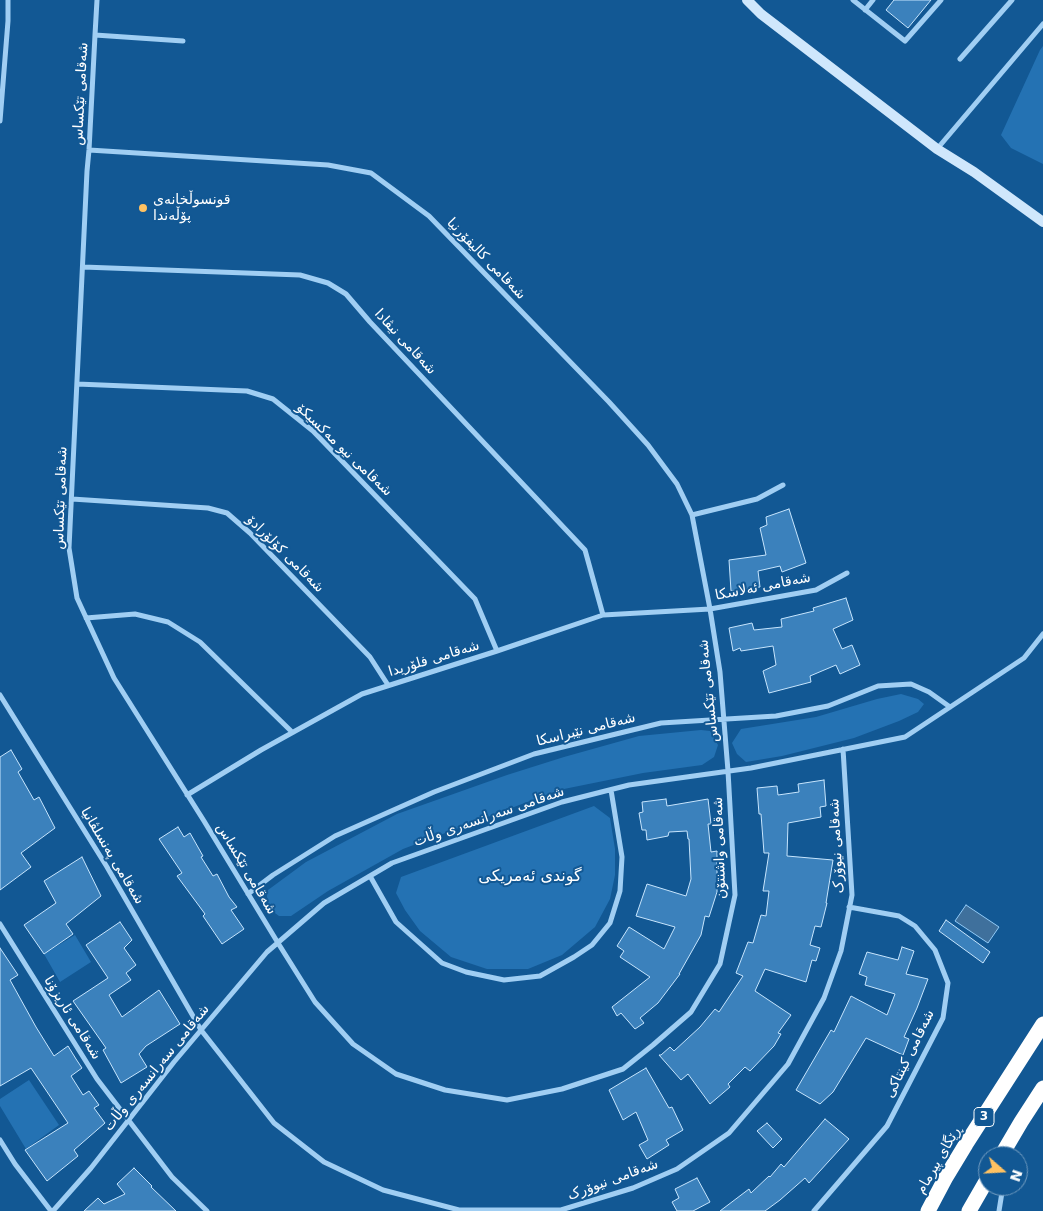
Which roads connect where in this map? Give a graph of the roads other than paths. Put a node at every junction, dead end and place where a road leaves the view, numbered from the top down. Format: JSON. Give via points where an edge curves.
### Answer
{"nodes":[{"id":1,"x":8,"y":0,"type":"edge"},
{"id":2,"x":97,"y":0,"type":"edge"},
{"id":3,"x":747,"y":0,"type":"edge"},
{"id":4,"x":853,"y":0,"type":"edge"},
{"id":5,"x":873,"y":0,"type":"edge"},
{"id":6,"x":941,"y":0,"type":"edge"},
{"id":7,"x":1012,"y":0,"type":"edge"},
{"id":8,"x":865,"y":10,"type":"junction"},
{"id":9,"x":1043,"y":24,"type":"edge"},
{"id":10,"x":95,"y":35,"type":"junction"},
{"id":11,"x":183,"y":41,"type":"dead end"},
{"id":12,"x":960,"y":59,"type":"dead end"},
{"id":13,"x":0,"y":121,"type":"edge"},
{"id":14,"x":937,"y":149,"type":"junction"},
{"id":15,"x":89,"y":150,"type":"junction"},
{"id":16,"x":1043,"y":222,"type":"edge"},
{"id":17,"x":83,"y":267,"type":"junction"},
{"id":18,"x":77,"y":384,"type":"junction"},
{"id":19,"x":783,"y":485,"type":"dead end"},
{"id":20,"x":72,"y":499,"type":"junction"},
{"id":21,"x":692,"y":515,"type":"junction"},
{"id":22,"x":847,"y":573,"type":"dead end"},
{"id":23,"x":710,"y":609,"type":"junction"},
{"id":24,"x":603,"y":615,"type":"junction"},
{"id":25,"x":86,"y":618,"type":"junction"},
{"id":26,"x":1043,"y":634,"type":"edge"},
{"id":27,"x":498,"y":651,"type":"junction"},
{"id":28,"x":388,"y":685,"type":"junction"},
{"id":29,"x":0,"y":695,"type":"edge"},
{"id":30,"x":950,"y":707,"type":"junction"},
{"id":31,"x":724,"y":720,"type":"junction"},
{"id":32,"x":292,"y":732,"type":"junction"},
{"id":33,"x":843,"y":749,"type":"junction"},
{"id":34,"x":728,"y":771,"type":"junction"},
{"id":35,"x":611,"y":790,"type":"junction"},
{"id":36,"x":187,"y":795,"type":"junction"},
{"id":37,"x":370,"y":876,"type":"junction"},
{"id":38,"x":248,"y":894,"type":"junction"},
{"id":39,"x":849,"y":907,"type":"junction"},
{"id":40,"x":0,"y":924,"type":"edge"},
{"id":41,"x":278,"y":943,"type":"junction"},
{"id":42,"x":1043,"y":1024,"type":"edge"},
{"id":43,"x":201,"y":1030,"type":"junction"},
{"id":44,"x":1043,"y":1088,"type":"edge"},
{"id":45,"x":128,"y":1121,"type":"junction"},
{"id":46,"x":1012,"y":1136,"type":"junction"},
{"id":47,"x":0,"y":1140,"type":"edge"},
{"id":48,"x":1006,"y":1146,"type":"edge"},
{"id":49,"x":1010,"y":1146,"type":"edge"},
{"id":50,"x":978,"y":1195,"type":"edge"},
{"id":51,"x":1001,"y":1196,"type":"edge"},
{"id":52,"x":52,"y":1211,"type":"edge"},
{"id":53,"x":207,"y":1211,"type":"edge"},
{"id":54,"x":814,"y":1211,"type":"edge"},
{"id":55,"x":928,"y":1211,"type":"edge"},
{"id":56,"x":969,"y":1211,"type":"edge"},
{"id":57,"x":999,"y":1211,"type":"edge"}],
"edges":[{"from":1,"to":13,"type":"street"},
{"from":2,"to":10,"type":"street","name":"شەقامی تێکساس"},
{"from":3,"to":14,"type":"street"},
{"from":4,"to":8,"type":"street"},
{"from":5,"to":8,"type":"street"},
{"from":6,"to":8,"type":"street","via":[[905,41]]},
{"from":7,"to":12,"type":"street"},
{"from":9,"to":14,"type":"street"},
{"from":10,"to":11,"type":"street"},
{"from":10,"to":15,"type":"street","name":"شەقامی تێکساس"},
{"from":14,"to":16,"type":"street"},
{"from":15,"to":17,"type":"street","name":"شەقامی تێکساس"},
{"from":15,"to":21,"type":"street","name":"شەقامی کالیفۆرنیا","via":[[328,165],[371,173],[429,216],[610,402],[677,484]]},
{"from":17,"to":18,"type":"street","name":"شەقامی تێکساس"},
{"from":17,"to":24,"type":"street","name":"شەقامی نیڤادا","via":[[300,275],[328,283],[346,294],[584,550]]},
{"from":18,"to":20,"type":"street","name":"شەقامی تێکساس"},
{"from":18,"to":27,"type":"street","name":"شەقامی نیو مەکسیکۆ","via":[[247,392],[273,399],[313,431],[476,599]]},
{"from":19,"to":21,"type":"street","via":[[757,499]]},
{"from":20,"to":25,"type":"street","name":"شەقامی تێکساس","via":[[69,548],[77,598]]},
{"from":20,"to":28,"type":"street","name":"شەقامی کۆلۆرادۆ","via":[[208,508],[226,514],[250,533],[370,657]]},
{"from":21,"to":23,"type":"street","name":"شەقامی کالیفۆرنیا"},
{"from":22,"to":23,"type":"street","name":"شەقامی ئەلاسکا","via":[[816,590]]},
{"from":23,"to":24,"type":"street","name":"شەقامی فلۆریدا"},
{"from":23,"to":31,"type":"street","name":"شەقامی تێکساس"},
{"from":24,"to":27,"type":"street","name":"شەقامی فلۆریدا"},
{"from":25,"to":32,"type":"street","via":[[135,614],[168,622],[200,642]]},
{"from":25,"to":36,"type":"street","name":"شەقامی تێکساس","via":[[114,678]]},
{"from":26,"to":30,"type":"street","name":"شەقامی سەرانسەری وڵات","via":[[1024,658]]},
{"from":27,"to":28,"type":"street","name":"شەقامی فلۆریدا"},
{"from":28,"to":32,"type":"street","name":"شەقامی فلۆریدا","via":[[362,694]]},
{"from":29,"to":43,"type":"street","name":"شەقامی پەنسلڤانیا","via":[[107,867]]},
{"from":30,"to":31,"type":"street","name":"شەقامی نێبراسکا","via":[[930,692],[911,684],[878,686],[828,706],[776,716]]},
{"from":30,"to":33,"type":"street","name":"شەقامی سەرانسەری وڵات","via":[[905,737]]},
{"from":31,"to":34,"type":"street","name":"شەقامی تێکساس"},
{"from":31,"to":38,"type":"street","name":"شەقامی نێبراسکا","via":[[661,723],[534,754],[434,792],[335,836]]},
{"from":32,"to":36,"type":"street","name":"شەقامی فلۆریدا"},
{"from":33,"to":34,"type":"street","name":"شەقامی سەرانسەری وڵات"},
{"from":33,"to":39,"type":"street","name":"شەقامی نیوۆرک","via":[[852,895]]},
{"from":34,"to":35,"type":"street","name":"شەقامی سەرانسەری وڵات"},
{"from":34,"to":41,"type":"street","name":"شەقامی واشنتۆن","via":[[735,895],[720,964],[691,1012],[623,1069],[562,1089],[508,1100],[445,1090],[396,1074],[353,1044],[315,1002]]},
{"from":35,"to":37,"type":"street","name":"شەقامی سەرانسەری وڵات","via":[[562,802],[392,863]]},
{"from":35,"to":37,"type":"street","via":[[622,857],[620,891],[610,923],[592,945],[540,976],[504,980],[442,963],[396,922]]},
{"from":36,"to":38,"type":"street","name":"شەقامی تێکساس"},
{"from":37,"to":41,"type":"street","name":"شەقامی سەرانسەری وڵات","via":[[324,903]]},
{"from":38,"to":41,"type":"street","name":"شەقامی تێکساس"},
{"from":39,"to":43,"type":"street","name":"شەقامی نیوۆرک","via":[[841,952],[824,998],[788,1064],[729,1133],[677,1169],[633,1188],[561,1210],[459,1210],[384,1190],[324,1162],[274,1123]]},
{"from":39,"to":54,"type":"street","name":"شەقامی کینتاکی","via":[[899,916],[915,926],[935,950],[948,983],[943,1018],[887,1126]]},
{"from":40,"to":45,"type":"street","name":"شەقامی ئاریزۆنا","via":[[97,1080]]},
{"from":41,"to":43,"type":"street","name":"شەقامی سەرانسەری وڵات"},
{"from":42,"to":55,"type":"highway","name":"ڕێگای پیرمام","number":"3","via":[[966,1144]]},
{"from":43,"to":45,"type":"street","name":"شەقامی سەرانسەری وڵات"},
{"from":44,"to":46,"type":"highway","number":"3"},
{"from":45,"to":52,"type":"street","name":"شەقامی سەرانسەری وڵات"},
{"from":45,"to":53,"type":"street","via":[[172,1177]]},
{"from":46,"to":48,"type":"highway","number":"3"},
{"from":46,"to":49,"type":"street"},
{"from":47,"to":52,"type":"street"},
{"from":50,"to":56,"type":"highway"},
{"from":51,"to":57,"type":"street"}]}
